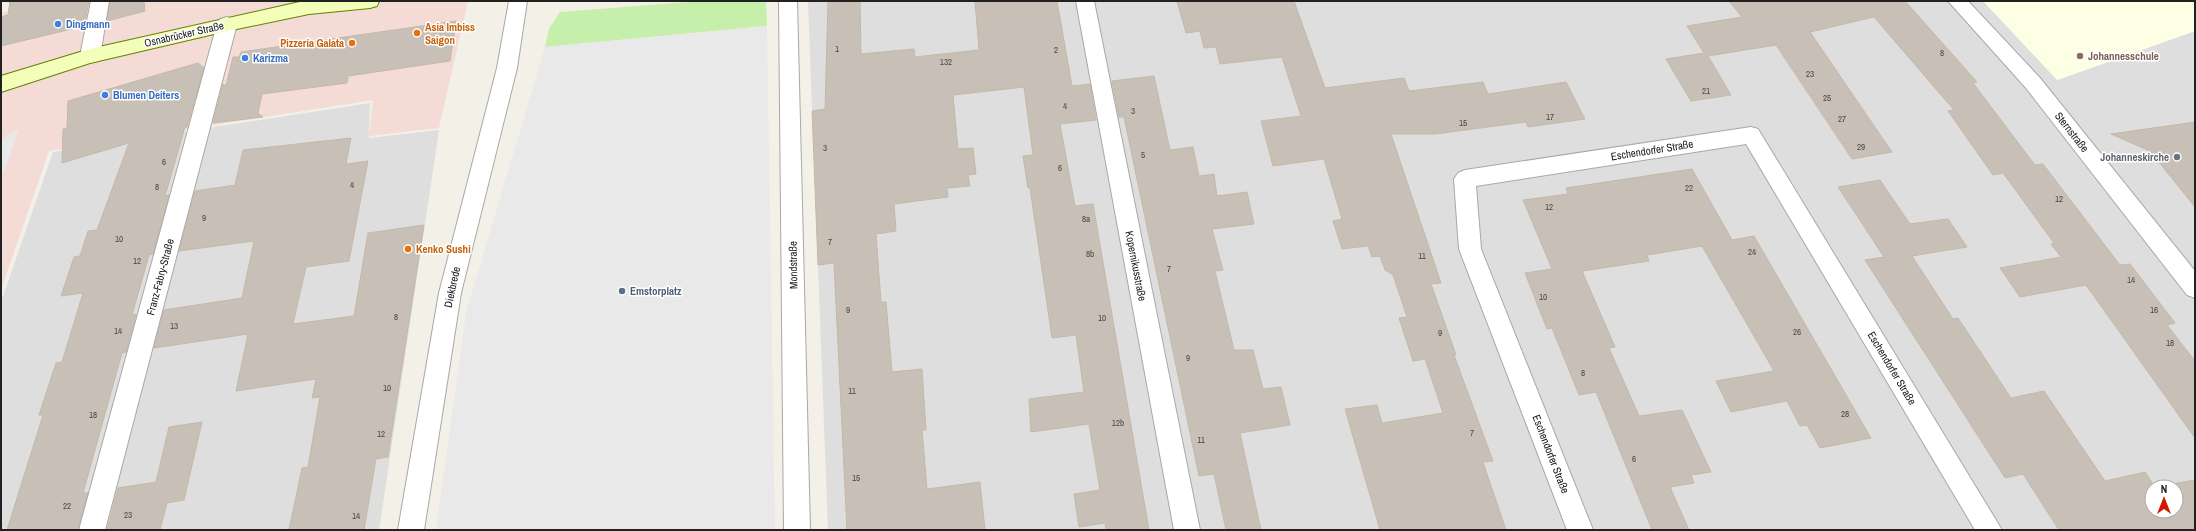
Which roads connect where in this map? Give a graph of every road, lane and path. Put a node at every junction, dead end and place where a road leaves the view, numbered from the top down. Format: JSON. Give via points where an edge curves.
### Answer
{"nodes":[{"id":1,"x":100,"y":1,"type":"edge"},
{"id":2,"x":370,"y":1,"type":"edge"},
{"id":3,"x":518,"y":1,"type":"edge"},
{"id":4,"x":788,"y":1,"type":"edge"},
{"id":5,"x":1085,"y":1,"type":"edge"},
{"id":6,"x":1957,"y":1,"type":"edge"},
{"id":7,"x":227,"y":24,"type":"junction"},
{"id":8,"x":90,"y":56,"type":"junction"},
{"id":9,"x":1,"y":84,"type":"edge"},
{"id":10,"x":2195,"y":288,"type":"edge"},
{"id":11,"x":92,"y":530,"type":"edge"},
{"id":12,"x":411,"y":530,"type":"edge"},
{"id":13,"x":797,"y":530,"type":"edge"},
{"id":14,"x":1187,"y":530,"type":"edge"},
{"id":15,"x":1580,"y":530,"type":"edge"},
{"id":16,"x":1989,"y":530,"type":"edge"}],
"edges":[{"from":1,"to":8,"type":"street"},
{"from":2,"to":7,"type":"main road","name":"Osnabrücker Straße","via":[[309,7]]},
{"from":3,"to":12,"type":"street","name":"Diekbrede","via":[[507,68],[450,292]]},
{"from":4,"to":13,"type":"street","name":"Mondstraße"},
{"from":5,"to":14,"type":"street","name":"Kopernikusstraße"},
{"from":6,"to":10,"type":"street","name":"Sternstraße","via":[[2033,83]]},
{"from":7,"to":8,"type":"main road","name":"Osnabrücker Straße"},
{"from":7,"to":11,"type":"street","name":"Franz-Fabry-Straße"},
{"from":8,"to":9,"type":"main road","name":"Osnabrücker Straße"},
{"from":15,"to":16,"type":"street","name":"Eschendorfer Straße","via":[[1470,249],[1465,179],[1751,135]]}]}
